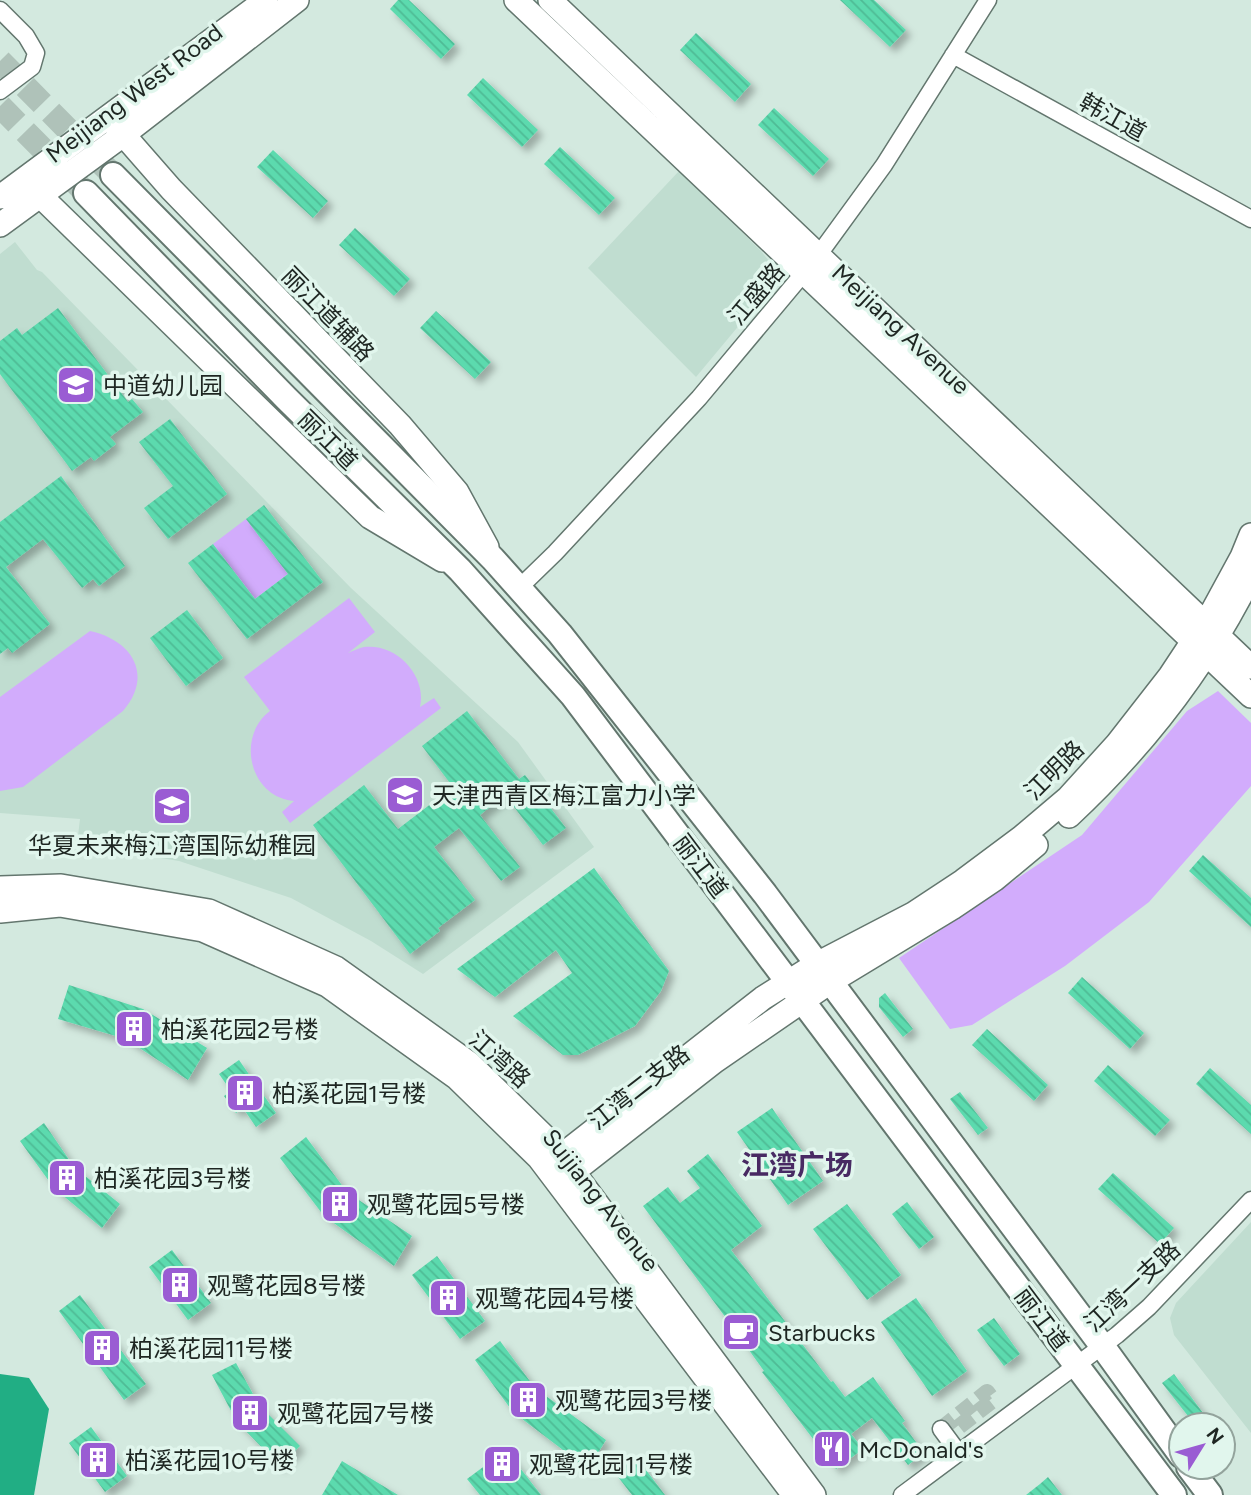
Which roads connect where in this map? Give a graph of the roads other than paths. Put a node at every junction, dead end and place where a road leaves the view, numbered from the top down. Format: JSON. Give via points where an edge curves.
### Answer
{"nodes":[{"id":1,"x":266,"y":0,"type":"edge"},
{"id":2,"x":298,"y":0,"type":"edge"},
{"id":3,"x":516,"y":0,"type":"edge"},
{"id":4,"x":550,"y":0,"type":"edge"},
{"id":5,"x":988,"y":0,"type":"edge"},
{"id":6,"x":0,"y":10,"type":"edge"},
{"id":7,"x":953,"y":55,"type":"junction"},
{"id":8,"x":0,"y":91,"type":"edge"},
{"id":9,"x":116,"y":126,"type":"junction"},
{"id":10,"x":113,"y":175,"type":"tunnel mouth"},
{"id":11,"x":24,"y":180,"type":"junction"},
{"id":12,"x":86,"y":194,"type":"tunnel mouth"},
{"id":13,"x":41,"y":195,"type":"junction"},
{"id":14,"x":0,"y":197,"type":"edge"},
{"id":15,"x":1251,"y":219,"type":"edge"},
{"id":16,"x":0,"y":225,"type":"edge"},
{"id":17,"x":810,"y":265,"type":"junction"},
{"id":18,"x":1251,"y":535,"type":"edge"},
{"id":19,"x":493,"y":559,"type":"junction"},
{"id":20,"x":460,"y":570,"type":"junction"},
{"id":21,"x":1251,"y":575,"type":"edge"},
{"id":22,"x":520,"y":587,"type":"junction"},
{"id":23,"x":1206,"y":639,"type":"junction"},
{"id":24,"x":1251,"y":667,"type":"edge"},
{"id":25,"x":1251,"y":696,"type":"edge"},
{"id":26,"x":0,"y":888,"type":"edge"},
{"id":27,"x":0,"y":911,"type":"edge"},
{"id":28,"x":824,"y":973,"type":"junction"},
{"id":29,"x":795,"y":992,"type":"junction"},
{"id":30,"x":562,"y":1168,"type":"junction"},
{"id":31,"x":1251,"y":1200,"type":"edge"},
{"id":32,"x":1102,"y":1347,"type":"junction"},
{"id":33,"x":1077,"y":1366,"type":"junction"},
{"id":34,"x":942,"y":1429,"type":"dead end"},
{"id":35,"x":1167,"y":1436,"type":"edge"},
{"id":36,"x":958,"y":1452,"type":"junction"},
{"id":37,"x":794,"y":1495,"type":"edge"},
{"id":38,"x":814,"y":1495,"type":"edge"},
{"id":39,"x":902,"y":1495,"type":"edge"},
{"id":40,"x":1174,"y":1495,"type":"edge"}],
"edges":[{"from":1,"to":9,"type":"street","name":"Meijiang West Road"},
{"from":2,"to":9,"type":"street","name":"Meijiang West Road"},
{"from":3,"to":17,"type":"street","name":"Meijiang Avenue"},
{"from":4,"to":17,"type":"street","name":"Meijiang Avenue"},
{"from":5,"to":7,"type":"street","name":"江盛路"},
{"from":6,"to":8,"type":"street","via":[[36,53],[32,67]]},
{"from":7,"to":15,"type":"street","name":"韩江道"},
{"from":7,"to":17,"type":"street","name":"江盛路","via":[[884,165]]},
{"from":9,"to":11,"type":"street","name":"Meijiang West Road"},
{"from":9,"to":13,"type":"street","name":"Meijiang West Road"},
{"from":9,"to":19,"type":"street","name":"丽江道辅路","via":[[400,425],[457,492]]},
{"from":10,"to":19,"type":"main road","name":"丽江道"},
{"from":11,"to":13,"type":"street"},
{"from":11,"to":14,"type":"street","name":"Meijiang West Road"},
{"from":12,"to":20,"type":"main road","name":"丽江道"},
{"from":13,"to":16,"type":"street","name":"Meijiang West Road"},
{"from":13,"to":20,"type":"street","via":[[370,517]]},
{"from":17,"to":22,"type":"street","name":"江盛路","via":[[699,398]]},
{"from":17,"to":23,"type":"street","name":"Meijiang Avenue"},
{"from":18,"to":23,"type":"street","name":"江明路"},
{"from":19,"to":22,"type":"main road","name":"丽江道"},
{"from":20,"to":29,"type":"main road","name":"丽江道","via":[[573,696]]},
{"from":21,"to":23,"type":"street","name":"江明路"},
{"from":22,"to":28,"type":"main road","name":"丽江道"},
{"from":23,"to":24,"type":"street","name":"Meijiang Avenue"},
{"from":23,"to":25,"type":"street","name":"Meijiang Avenue"},
{"from":23,"to":28,"type":"street","name":"江明路","via":[[1185,686],[1146,736],[1048,836],[963,900]]},
{"from":26,"to":30,"type":"street","name":"江湾路","via":[[61,886],[209,911],[336,968],[469,1063],[554,1146]]},
{"from":27,"to":30,"type":"street","name":"Suijiang Avenue","via":[[60,905],[204,930],[327,985],[457,1078],[539,1158]]},
{"from":28,"to":29,"type":"street","name":"江湾二支路"},
{"from":28,"to":32,"type":"main road","name":"丽江道"},
{"from":29,"to":30,"type":"street","name":"江湾二支路","via":[[763,998]]},
{"from":29,"to":33,"type":"main road","name":"丽江道"},
{"from":30,"to":37,"type":"street","name":"Suijiang Avenue"},
{"from":30,"to":38,"type":"street","name":"江湾路"},
{"from":31,"to":32,"type":"street","name":"江湾一支路","via":[[1149,1307]]},
{"from":32,"to":33,"type":"street","name":"江湾一支路"},
{"from":32,"to":35,"type":"main road","name":"丽江道"},
{"from":33,"to":36,"type":"street","name":"江湾一支路"},
{"from":33,"to":40,"type":"main road","name":"丽江道"},
{"from":34,"to":36,"type":"street"},
{"from":36,"to":39,"type":"street","name":"江湾一支路"}]}
